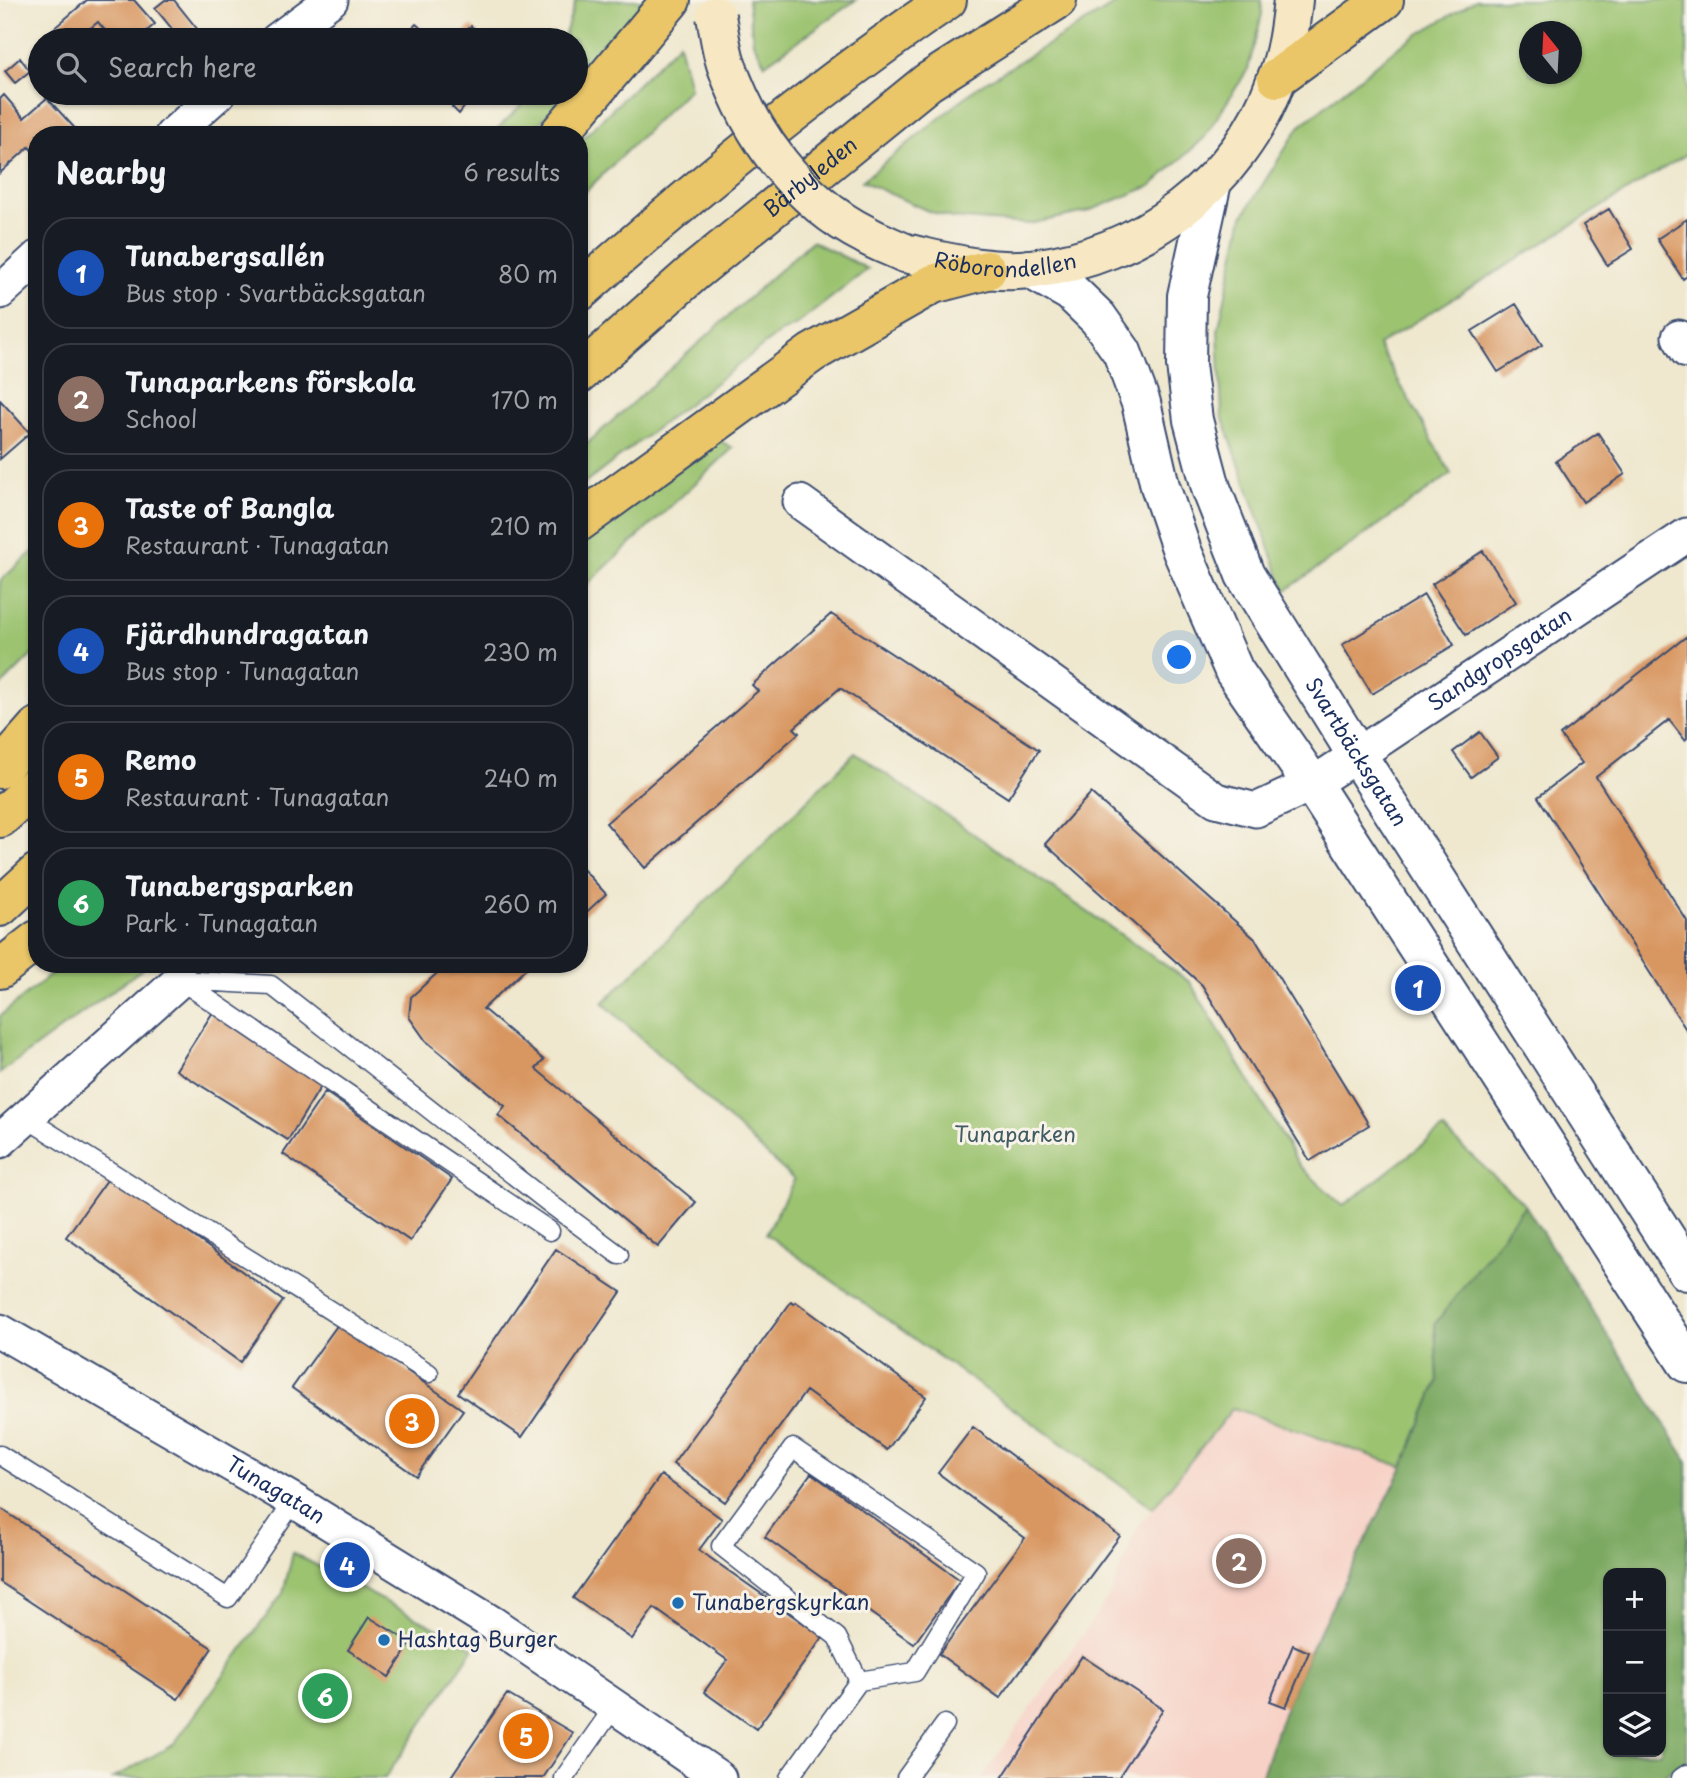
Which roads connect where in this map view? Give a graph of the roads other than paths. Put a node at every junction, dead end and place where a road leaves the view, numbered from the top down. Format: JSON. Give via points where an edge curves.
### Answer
{"nodes":[{"id":1,"x":331,"y":0,"type":"edge"},
{"id":2,"x":671,"y":0,"type":"edge"},
{"id":3,"x":947,"y":0,"type":"edge"},
{"id":4,"x":1057,"y":0,"type":"edge"},
{"id":5,"x":1293,"y":0,"type":"edge"},
{"id":6,"x":1384,"y":0,"type":"edge"},
{"id":7,"x":716,"y":8,"type":"edge"},
{"id":8,"x":293,"y":28,"type":"edge"},
{"id":9,"x":1277,"y":79,"type":"junction"},
{"id":10,"x":588,"y":99,"type":"edge"},
{"id":11,"x":206,"y":105,"type":"edge"},
{"id":12,"x":583,"y":105,"type":"edge"},
{"id":13,"x":182,"y":126,"type":"edge"},
{"id":14,"x":566,"y":126,"type":"edge"},
{"id":15,"x":1212,"y":183,"type":"junction"},
{"id":16,"x":28,"y":266,"type":"edge"},
{"id":17,"x":987,"y":270,"type":"junction"},
{"id":18,"x":1030,"y":270,"type":"junction"},
{"id":19,"x":588,"y":284,"type":"edge"},
{"id":20,"x":0,"y":292,"type":"edge"},
{"id":21,"x":588,"y":366,"type":"edge"},
{"id":22,"x":800,"y":502,"type":"dead end"},
{"id":23,"x":588,"y":515,"type":"edge"},
{"id":24,"x":1687,"y":535,"type":"edge"},
{"id":25,"x":28,"y":737,"type":"edge"},
{"id":26,"x":1357,"y":755,"type":"junction"},
{"id":27,"x":0,"y":769,"type":"edge"},
{"id":28,"x":1312,"y":784,"type":"junction"},
{"id":29,"x":28,"y":793,"type":"edge"},
{"id":30,"x":0,"y":818,"type":"edge"},
{"id":31,"x":28,"y":881,"type":"edge"},
{"id":32,"x":0,"y":906,"type":"edge"},
{"id":33,"x":28,"y":947,"type":"edge"},
{"id":34,"x":0,"y":969,"type":"edge"},
{"id":35,"x":180,"y":980,"type":"junction"},
{"id":36,"x":26,"y":1118,"type":"junction"},
{"id":37,"x":0,"y":1141,"type":"edge"},
{"id":38,"x":550,"y":1231,"type":"dead end"},
{"id":39,"x":619,"y":1255,"type":"dead end"},
{"id":40,"x":1687,"y":1271,"type":"edge"},
{"id":41,"x":0,"y":1331,"type":"edge"},
{"id":42,"x":1687,"y":1363,"type":"edge"},
{"id":43,"x":429,"y":1373,"type":"dead end"},
{"id":44,"x":0,"y":1455,"type":"edge"},
{"id":45,"x":294,"y":1501,"type":"junction"},
{"id":46,"x":859,"y":1681,"type":"junction"},
{"id":47,"x":614,"y":1707,"type":"junction"},
{"id":48,"x":945,"y":1724,"type":"dead end"},
{"id":49,"x":1687,"y":1774,"type":"edge"},
{"id":50,"x":564,"y":1778,"type":"edge"},
{"id":51,"x":719,"y":1778,"type":"edge"},
{"id":52,"x":789,"y":1778,"type":"edge"},
{"id":53,"x":906,"y":1778,"type":"edge"},
{"id":54,"x":1681,"y":1778,"type":"edge"}],
"edges":[{"from":1,"to":8,"type":"street"},
{"from":2,"to":10,"type":"main road"},
{"from":3,"to":19,"type":"main road","via":[[878,47],[658,222]]},
{"from":4,"to":21,"type":"main road","name":"Bärbyleden","via":[[928,82],[692,273]]},
{"from":5,"to":9,"type":"main road","name":"Röborondellen"},
{"from":6,"to":9,"type":"main road"},
{"from":7,"to":17,"type":"main road","name":"Röborondellen","bridge":true,"via":[[725,61],[741,103],[785,170],[826,209],[864,234],[905,253]]},
{"from":9,"to":15,"type":"main road","name":"Röborondellen","via":[[1250,134]]},
{"from":11,"to":13,"type":"street"},
{"from":12,"to":14,"type":"main road"},
{"from":15,"to":18,"type":"main road","name":"Röborondellen","via":[[1173,216],[1129,242],[1081,260]]},
{"from":15,"to":26,"type":"street","name":"Svartbäcksgatan","via":[[1187,296],[1186,365],[1193,420],[1211,488],[1245,575]]},
{"from":16,"to":20,"type":"street"},
{"from":17,"to":18,"type":"main road","name":"Röborondellen"},
{"from":17,"to":23,"type":"main road","via":[[933,284],[811,353]]},
{"from":18,"to":28,"type":"street","via":[[1071,292],[1098,318],[1122,352],[1182,551],[1234,671]]},
{"from":22,"to":28,"type":"street","via":[[1216,800],[1256,810]]},
{"from":24,"to":26,"type":"street","name":"Sandgropsgatan"},
{"from":25,"to":27,"type":"main road"},
{"from":26,"to":28,"type":"street","name":"Sandgropsgatan"},
{"from":26,"to":40,"type":"street","name":"Svartbäcksgatan"},
{"from":28,"to":42,"type":"street"},
{"from":29,"to":30,"type":"main road"},
{"from":31,"to":32,"type":"main road"},
{"from":33,"to":34,"type":"main road"},
{"from":35,"to":36,"type":"street"},
{"from":35,"to":38,"type":"lane"},
{"from":35,"to":39,"type":"lane","via":[[271,985]]},
{"from":36,"to":37,"type":"street"},
{"from":36,"to":43,"type":"lane"},
{"from":41,"to":45,"type":"street","name":"Tunagatan"},
{"from":44,"to":45,"type":"lane","via":[[228,1598]]},
{"from":45,"to":47,"type":"street","name":"Tunagatan","via":[[492,1623]]},
{"from":46,"to":46,"type":"lane","via":[[915,1672],[976,1572],[793,1448],[721,1546],[837,1637]]},
{"from":46,"to":52,"type":"lane"},
{"from":47,"to":50,"type":"lane"},
{"from":47,"to":51,"type":"street","name":"Tunagatan"},
{"from":48,"to":53,"type":"lane"},
{"from":49,"to":54,"type":"lane"}]}
